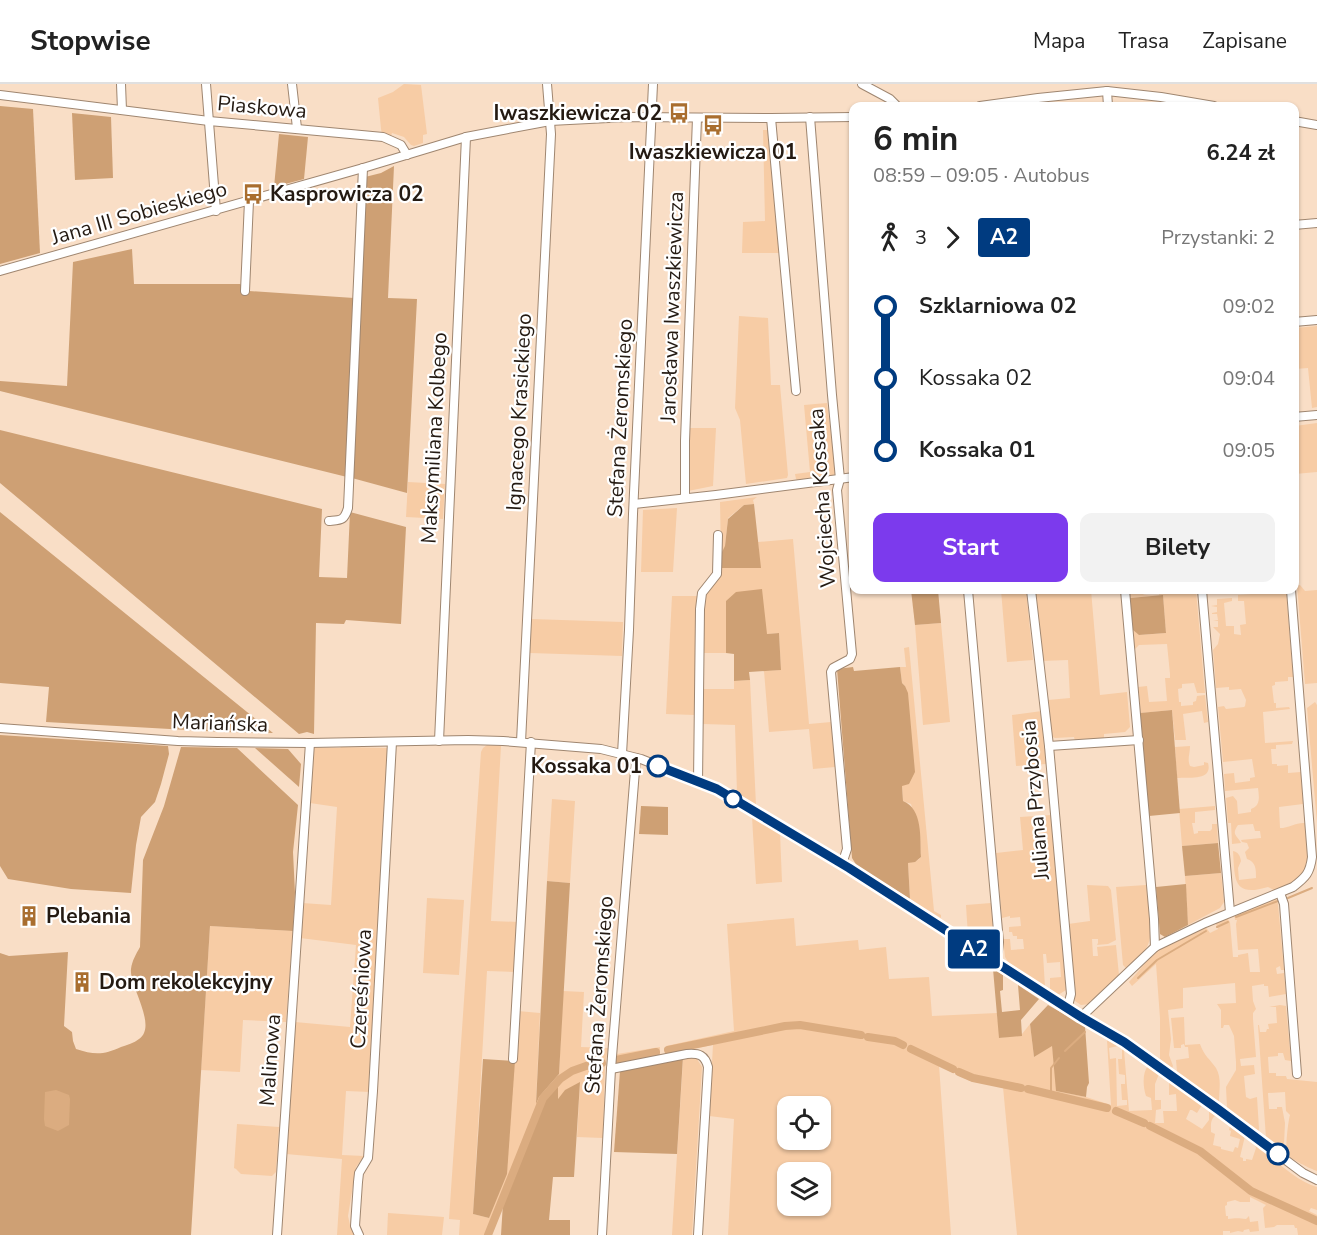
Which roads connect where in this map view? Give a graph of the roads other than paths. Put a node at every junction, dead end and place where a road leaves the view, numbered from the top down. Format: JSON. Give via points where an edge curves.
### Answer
{"nodes":[{"id":1,"x":121,"y":84,"type":"edge"},
{"id":2,"x":206,"y":84,"type":"edge"},
{"id":3,"x":292,"y":84,"type":"edge"},
{"id":4,"x":547,"y":84,"type":"edge"},
{"id":5,"x":653,"y":84,"type":"edge"},
{"id":6,"x":862,"y":84,"type":"edge"},
{"id":7,"x":1096,"y":88,"type":"edge"},
{"id":8,"x":1107,"y":91,"type":"junction"},
{"id":9,"x":0,"y":95,"type":"edge"},
{"id":10,"x":1161,"y":97,"type":"junction"},
{"id":11,"x":893,"y":102,"type":"edge"},
{"id":12,"x":1038,"y":102,"type":"edge"},
{"id":13,"x":1108,"y":102,"type":"edge"},
{"id":14,"x":1161,"y":102,"type":"edge"},
{"id":15,"x":1190,"y":102,"type":"edge"},
{"id":16,"x":122,"y":110,"type":"junction"},
{"id":17,"x":810,"y":117,"type":"junction"},
{"id":18,"x":849,"y":117,"type":"edge"},
{"id":19,"x":651,"y":118,"type":"junction"},
{"id":20,"x":698,"y":118,"type":"junction"},
{"id":21,"x":771,"y":118,"type":"junction"},
{"id":22,"x":209,"y":121,"type":"junction"},
{"id":23,"x":550,"y":121,"type":"junction"},
{"id":24,"x":1299,"y":122,"type":"edge"},
{"id":25,"x":1317,"y":125,"type":"edge"},
{"id":26,"x":297,"y":128,"type":"junction"},
{"id":27,"x":466,"y":136,"type":"junction"},
{"id":28,"x":407,"y":155,"type":"junction"},
{"id":29,"x":363,"y":168,"type":"junction"},
{"id":30,"x":249,"y":201,"type":"junction"},
{"id":31,"x":216,"y":211,"type":"junction"},
{"id":32,"x":1317,"y":223,"type":"edge"},
{"id":33,"x":1299,"y":225,"type":"edge"},
{"id":34,"x":0,"y":271,"type":"edge"},
{"id":35,"x":245,"y":291,"type":"dead end"},
{"id":36,"x":1317,"y":320,"type":"edge"},
{"id":37,"x":1299,"y":321,"type":"edge"},
{"id":38,"x":796,"y":391,"type":"dead end"},
{"id":39,"x":1317,"y":415,"type":"edge"},
{"id":40,"x":1299,"y":417,"type":"edge"},
{"id":41,"x":849,"y":478,"type":"edge"},
{"id":42,"x":840,"y":479,"type":"junction"},
{"id":43,"x":685,"y":498,"type":"junction"},
{"id":44,"x":634,"y":504,"type":"junction"},
{"id":45,"x":328,"y":521,"type":"dead end"},
{"id":46,"x":718,"y":535,"type":"dead end"},
{"id":47,"x":968,"y":594,"type":"edge"},
{"id":48,"x":1031,"y":594,"type":"edge"},
{"id":49,"x":1125,"y":594,"type":"edge"},
{"id":50,"x":1202,"y":594,"type":"edge"},
{"id":51,"x":1291,"y":594,"type":"edge"},
{"id":52,"x":0,"y":728,"type":"edge"},
{"id":53,"x":1138,"y":740,"type":"junction"},
{"id":54,"x":439,"y":741,"type":"junction"},
{"id":55,"x":392,"y":742,"type":"junction"},
{"id":56,"x":521,"y":742,"type":"junction"},
{"id":57,"x":531,"y":742,"type":"junction"},
{"id":58,"x":310,"y":743,"type":"junction"},
{"id":59,"x":1049,"y":746,"type":"junction"},
{"id":60,"x":622,"y":754,"type":"junction"},
{"id":61,"x":636,"y":758,"type":"junction"},
{"id":62,"x":698,"y":782,"type":"junction"},
{"id":63,"x":842,"y":864,"type":"junction"},
{"id":64,"x":1280,"y":893,"type":"junction"},
{"id":65,"x":1230,"y":912,"type":"junction"},
{"id":66,"x":1155,"y":947,"type":"junction"},
{"id":67,"x":993,"y":961,"type":"junction"},
{"id":68,"x":1066,"y":1007,"type":"junction"},
{"id":69,"x":1081,"y":1017,"type":"junction"},
{"id":70,"x":513,"y":1059,"type":"dead end"},
{"id":71,"x":611,"y":1070,"type":"junction"},
{"id":72,"x":1297,"y":1074,"type":"dead end"},
{"id":73,"x":1317,"y":1180,"type":"edge"},
{"id":74,"x":277,"y":1235,"type":"edge"},
{"id":75,"x":359,"y":1235,"type":"edge"},
{"id":76,"x":602,"y":1235,"type":"edge"},
{"id":77,"x":698,"y":1235,"type":"edge"}],
"edges":[{"from":1,"to":16,"type":"street"},
{"from":2,"to":22,"type":"street"},
{"from":3,"to":26,"type":"street"},
{"from":4,"to":23,"type":"street","name":"Ignacego Krasickiego"},
{"from":5,"to":19,"type":"street","name":"Stefana Żeromskiego"},
{"from":6,"to":11,"type":"street"},
{"from":7,"to":8,"type":"street"},
{"from":7,"to":12,"type":"street"},
{"from":8,"to":10,"type":"street"},
{"from":8,"to":13,"type":"street"},
{"from":9,"to":16,"type":"street","name":"Piaskowa"},
{"from":10,"to":14,"type":"street"},
{"from":10,"to":15,"type":"street"},
{"from":16,"to":22,"type":"street","name":"Piaskowa"},
{"from":17,"to":18,"type":"street","name":"Jana III Sobieskiego"},
{"from":17,"to":21,"type":"street","name":"Jana III Sobieskiego"},
{"from":17,"to":42,"type":"street","name":"Wojciecha Kossaka"},
{"from":19,"to":20,"type":"street","name":"Jana III Sobieskiego"},
{"from":19,"to":23,"type":"street","name":"Jana III Sobieskiego"},
{"from":19,"to":44,"type":"street","name":"Stefana Żeromskiego"},
{"from":20,"to":21,"type":"street","name":"Jana III Sobieskiego"},
{"from":20,"to":43,"type":"street","name":"Jarosława Iwaszkiewicza"},
{"from":21,"to":38,"type":"street"},
{"from":22,"to":26,"type":"street","name":"Piaskowa"},
{"from":22,"to":31,"type":"street"},
{"from":23,"to":27,"type":"street","name":"Jana III Sobieskiego"},
{"from":23,"to":56,"type":"street","name":"Ignacego Krasickiego"},
{"from":24,"to":25,"type":"street"},
{"from":26,"to":28,"type":"street","name":"Piaskowa","via":[[383,137],[401,145]]},
{"from":27,"to":28,"type":"street","name":"Jana III Sobieskiego"},
{"from":27,"to":54,"type":"street","name":"Maksymiliana Kolbego"},
{"from":28,"to":29,"type":"street","name":"Jana III Sobieskiego"},
{"from":29,"to":30,"type":"street","name":"Jana III Sobieskiego"},
{"from":29,"to":45,"type":"street","via":[[348,508],[343,518]]},
{"from":30,"to":31,"type":"street","name":"Jana III Sobieskiego"},
{"from":30,"to":35,"type":"street"},
{"from":31,"to":34,"type":"street","name":"Jana III Sobieskiego"},
{"from":32,"to":33,"type":"street"},
{"from":36,"to":37,"type":"street"},
{"from":39,"to":40,"type":"street"},
{"from":41,"to":42,"type":"street"},
{"from":42,"to":43,"type":"street"},
{"from":42,"to":63,"type":"street","name":"Wojciecha Kossaka","via":[[837,490],[852,654],[831,672],[847,849]]},
{"from":43,"to":44,"type":"street"},
{"from":44,"to":60,"type":"street","name":"Stefana Żeromskiego"},
{"from":46,"to":62,"type":"street","via":[[717,574],[702,593],[700,609]]},
{"from":47,"to":67,"type":"street","via":[[999,942]]},
{"from":48,"to":59,"type":"street","name":"Juliana Przybosia"},
{"from":49,"to":53,"type":"street"},
{"from":50,"to":65,"type":"street"},
{"from":51,"to":64,"type":"street","via":[[1312,857],[1304,879]]},
{"from":52,"to":58,"type":"street","name":"Mariańska","via":[[178,741]]},
{"from":53,"to":59,"type":"street"},
{"from":53,"to":66,"type":"street"},
{"from":54,"to":55,"type":"street","name":"Mariańska"},
{"from":54,"to":56,"type":"street","name":"Mariańska"},
{"from":55,"to":58,"type":"street","name":"Mariańska"},
{"from":55,"to":75,"type":"street","name":"Czereśniowa","via":[[368,1158],[359,1173],[355,1226]]},
{"from":56,"to":57,"type":"street","name":"Mariańska"},
{"from":57,"to":60,"type":"street","name":"Mariańska"},
{"from":57,"to":70,"type":"street"},
{"from":58,"to":74,"type":"street","name":"Malinowa"},
{"from":59,"to":68,"type":"street","name":"Juliana Przybosia","via":[[1071,993]]},
{"from":60,"to":61,"type":"street","name":"Mariańska"},
{"from":61,"to":62,"type":"street","name":"Mariańska"},
{"from":61,"to":71,"type":"street","name":"Stefana Żeromskiego"},
{"from":62,"to":63,"type":"street","name":"Mariańska"},
{"from":63,"to":67,"type":"street","name":"Mariańska"},
{"from":64,"to":65,"type":"street"},
{"from":64,"to":72,"type":"street"},
{"from":65,"to":66,"type":"street"},
{"from":66,"to":69,"type":"street"},
{"from":67,"to":68,"type":"street","name":"Mariańska"},
{"from":68,"to":69,"type":"street","name":"Mariańska"},
{"from":69,"to":73,"type":"street","name":"Mariańska","via":[[1124,1042]]},
{"from":71,"to":76,"type":"street","name":"Stefana Żeromskiego"},
{"from":71,"to":77,"type":"street","via":[[695,1053],[706,1060]]}]}
